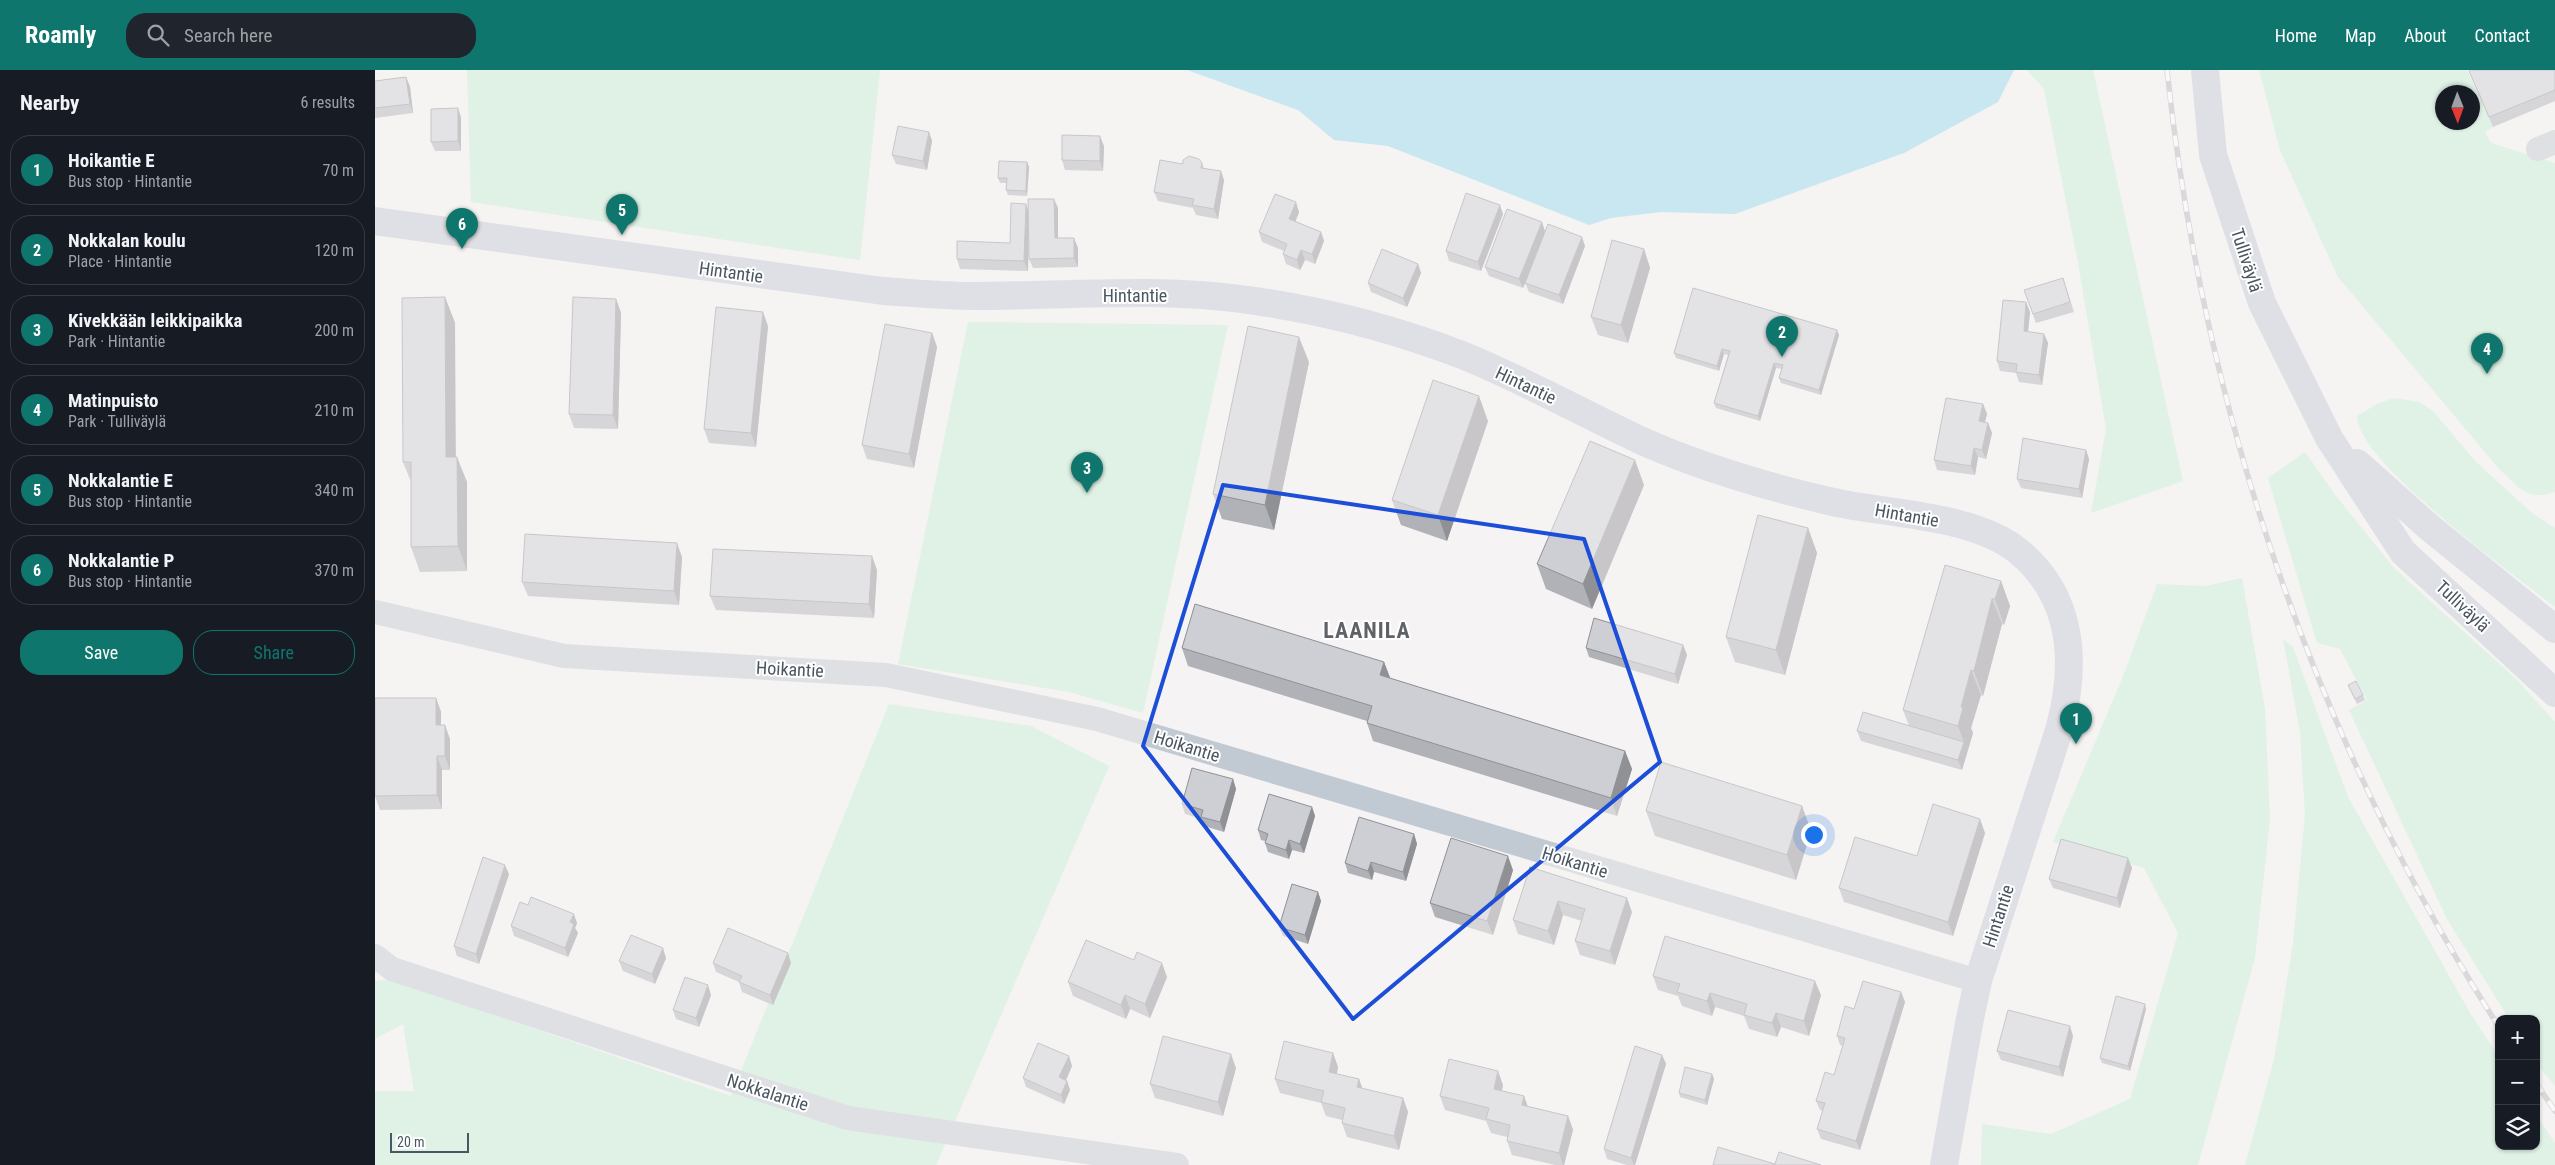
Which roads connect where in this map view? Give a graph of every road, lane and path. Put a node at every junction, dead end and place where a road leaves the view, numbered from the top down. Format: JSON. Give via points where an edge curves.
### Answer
{"nodes":[{"id":1,"x":2205,"y":70,"type":"edge"},
{"id":2,"x":375,"y":221,"type":"edge"},
{"id":3,"x":2329,"y":438,"type":"junction"},
{"id":4,"x":375,"y":612,"type":"edge"},
{"id":5,"x":2555,"y":629,"type":"edge"},
{"id":6,"x":2555,"y":692,"type":"edge"},
{"id":7,"x":375,"y":956,"type":"edge"},
{"id":8,"x":1978,"y":981,"type":"junction"},
{"id":9,"x":1177,"y":1165,"type":"edge"},
{"id":10,"x":1944,"y":1165,"type":"edge"}],
"edges":[{"from":1,"to":3,"type":"street","name":"Tulliväylä","via":[[2213,155],[2259,294]]},
{"from":2,"to":8,"type":"street","name":"Hintantie","via":[[883,291],[968,296],[1158,294],[1247,300],[1330,315],[1462,355],[1643,441],[1713,469],[1838,503],[1958,524],[1995,536],[2017,550],[2038,571],[2055,597],[2070,646],[2071,672],[2061,727]]},
{"from":3,"to":5,"type":"street","name":"Tulliväylä","via":[[2430,528]]},
{"from":3,"to":6,"type":"street","name":"Tulliväylä","via":[[2403,552]]},
{"from":4,"to":8,"type":"street","name":"Hoikantie","via":[[564,656],[886,675],[1097,719]]},
{"from":7,"to":9,"type":"street","name":"Nokkalantie","via":[[392,969],[848,1118]]},
{"from":8,"to":10,"type":"street","name":"Hintantie"}]}
